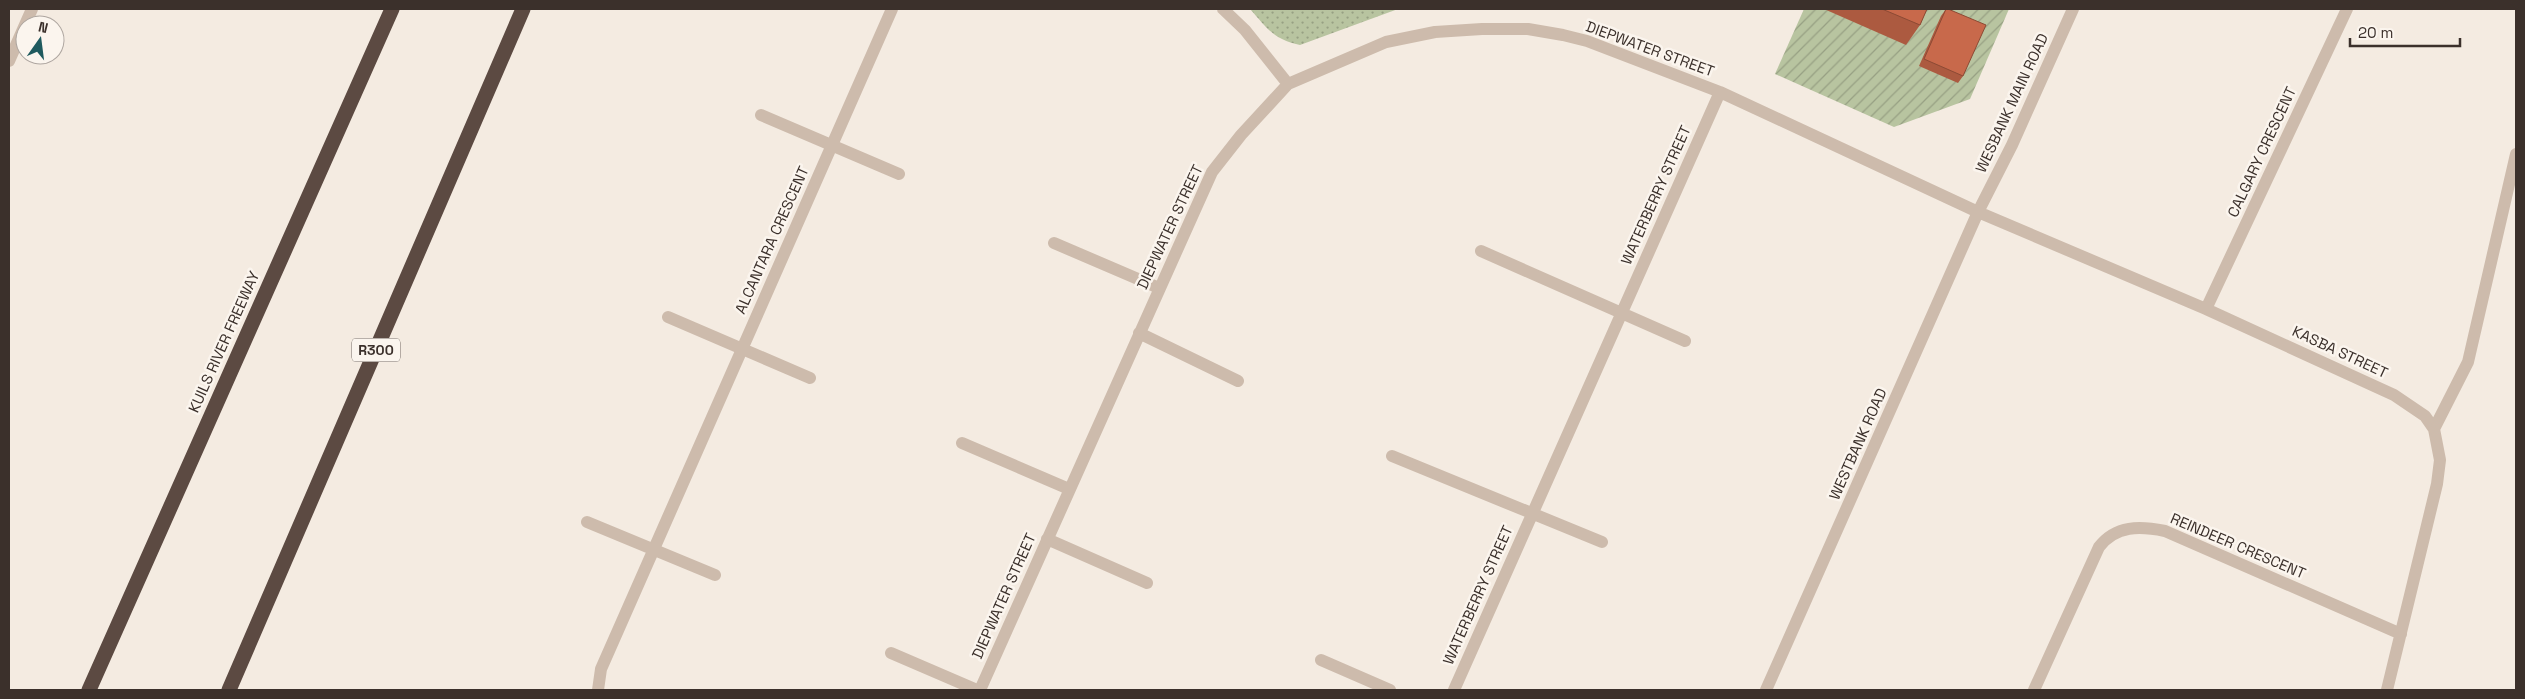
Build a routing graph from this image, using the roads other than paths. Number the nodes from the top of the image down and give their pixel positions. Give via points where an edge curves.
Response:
1 (32, 9) edge
2 (392, 9) edge
3 (523, 9) edge
4 (892, 9) edge
5 (1223, 9) edge
6 (2074, 9) edge
7 (2347, 9) edge
8 (9, 61) edge
9 (1288, 84) junction
10 (1720, 92) junction
11 (761, 116) dead end
12 (831, 146) junction
13 (2516, 154) edge
14 (899, 174) dead end
15 (1978, 212) junction
16 (1054, 243) dead end
17 (1481, 251) dead end
18 (1159, 288) junction
19 (2206, 309) junction
20 (1622, 312) junction
21 (668, 317) dead end
22 (1138, 333) junction
23 (1685, 341) dead end
24 (742, 348) junction
25 (810, 378) dead end
26 (1238, 381) dead end
27 (2434, 429) junction
28 (962, 444) dead end
29 (1392, 456) dead end
30 (1069, 489) junction
31 (1532, 514) junction
32 (587, 522) dead end
33 (1047, 538) junction
34 (1602, 542) dead end
35 (654, 549) junction
36 (715, 576) dead end
37 (1147, 583) dead end
38 (2401, 634) junction
39 (891, 653) dead end
40 (1321, 660) dead end
41 (89, 690) edge
42 (228, 690) edge
43 (598, 690) edge
44 (979, 690) edge
45 (1390, 690) edge
46 (1454, 690) edge
47 (1766, 690) edge
48 (2034, 690) edge
49 (2387, 690) edge

1 - 8 street
2 - 41 highway, KUILS RIVER FREEWAY
3 - 42 highway, R300
4 - 12 street, ALCANTARA CRESCENT
5 - 9 street via 1245,30
6 - 15 street, WESBANK MAIN ROAD
7 - 19 street, CALGARY CRESCENT
9 - 10 street, DIEPWATER STREET via 1386,42 1435,32 1528,29 1587,42
9 - 18 street, DIEPWATER STREET via 1240,135 1212,172
10 - 15 street, DIEPWATER STREET
10 - 20 street, WATERBERRY STREET
11 - 12 street
12 - 14 street
12 - 24 street, ALCANTARA CRESCENT
13 - 27 street via 2468,362
15 - 19 street, KASBA STREET
15 - 47 street, WESTBANK ROAD
16 - 18 street
17 - 20 street
18 - 22 street, DIEPWATER STREET
19 - 27 street, KASBA STREET via 2394,394 2425,416
20 - 23 street
20 - 31 street, WATERBERRY STREET
21 - 24 street
22 - 26 street
22 - 30 street, DIEPWATER STREET
24 - 25 street
24 - 35 street, ALCANTARA CRESCENT
27 - 38 street via 2440,460
28 - 30 street
29 - 31 street, WATERBERRY STREET
30 - 33 street, DIEPWATER STREET
31 - 34 street, WATERBERRY STREET
31 - 46 street, WATERBERRY STREET
32 - 35 street
33 - 37 street
33 - 44 street, DIEPWATER STREET
35 - 36 street
35 - 43 street, ALCANTARA CRESCENT via 601,669
38 - 48 street, REINDEER CRESCENT via 2165,531 2132,526 2106,538 2099,547
38 - 49 street
39 - 44 street
40 - 45 street

